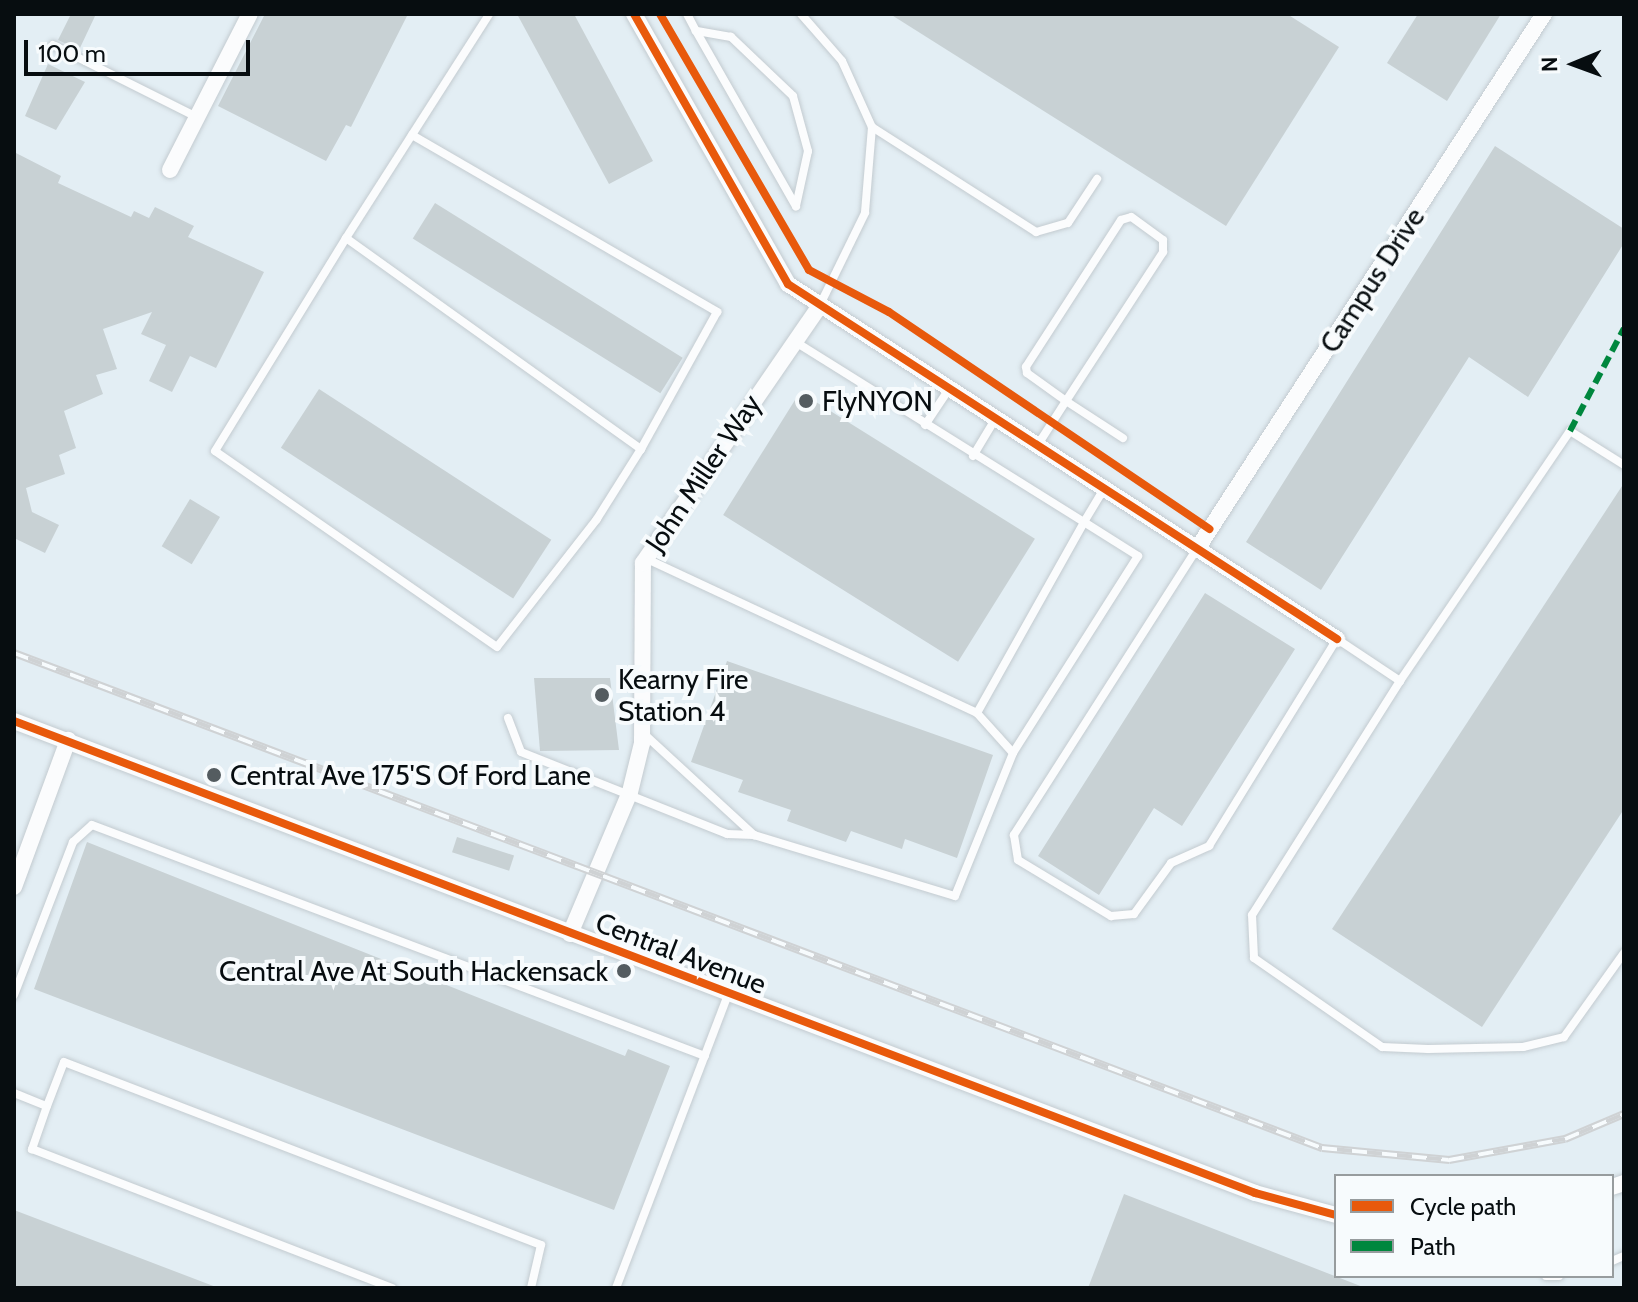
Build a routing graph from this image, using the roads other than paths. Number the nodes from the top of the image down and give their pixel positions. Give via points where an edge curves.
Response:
1 (250, 14) edge
2 (489, 14) edge
3 (634, 14) edge
4 (687, 14) edge
5 (801, 14) edge
6 (1544, 14) edge
7 (696, 31) junction
8 (53, 45) dead end
9 (197, 117) junction
10 (872, 127) junction
11 (412, 135) junction
12 (170, 170) dead end
13 (1097, 179) dead end
14 (346, 238) junction
15 (820, 305) junction
16 (792, 340) junction
17 (951, 386) junction
18 (1066, 401) junction
19 (997, 415) junction
20 (925, 425) junction
21 (1123, 438) dead end
22 (1039, 443) junction
23 (641, 449) junction
24 (973, 456) junction
25 (1624, 465) edge
26 (1105, 486) junction
27 (1084, 522) junction
28 (1199, 546) junction
29 (646, 558) junction
30 (1337, 639) junction
31 (1400, 681) junction
32 (977, 713) junction
33 (508, 718) dead end
34 (14, 721) edge
35 (642, 733) junction
36 (68, 740) junction
37 (1013, 753) junction
38 (628, 796) junction
39 (754, 835) junction
40 (14, 887) edge
41 (570, 934) junction
42 (1624, 953) edge
43 (14, 995) edge
44 (728, 995) junction
45 (705, 1056) junction
46 (14, 1093) edge
47 (47, 1106) junction
48 (1334, 1214) edge
49 (527, 1287) edge
50 (392, 1288) edge
51 (616, 1288) edge

1 - 9 street
2 - 11 lane
3 - 15 street via 768,256 788,284
4 - 7 lane
5 - 10 lane via 842,61
6 - 28 street, Campus Drive
7 - 7 lane via 711,58 796,206 808,151 793,96 744,46
8 - 9 lane
9 - 12 street
10 - 13 lane via 1036,232 1068,223
10 - 15 lane via 865,213
11 - 14 lane
11 - 23 lane via 717,312
14 - 23 lane
14 - 23 lane via 215,451 497,647 597,519
15 - 16 street, John Miller Way
15 - 17 street
16 - 20 lane
16 - 29 street, John Miller Way
17 - 19 street
17 - 20 lane
18 - 18 lane via 1163,252 1163,240 1131,217 1121,220 1026,367
18 - 21 lane
18 - 22 lane
19 - 22 street
19 - 24 lane
20 - 24 lane
22 - 26 street
24 - 27 lane
25 - 31 lane via 1570,431
26 - 27 lane
26 - 28 street
27 - 32 lane
27 - 37 lane via 1138,556
28 - 30 street
28 - 30 lane via 1014,835 1018,860 1111,916 1134,914 1171,863 1209,846
29 - 32 lane
29 - 35 street, John Miller Way
30 - 31 lane
31 - 42 lane via 1252,915 1247,932 1254,958 1382,1047 1432,1049 1523,1047 1564,1037
32 - 37 lane
33 - 38 lane via 521,752
34 - 36 street, Central Avenue
35 - 38 street, John Miller Way
35 - 39 lane
36 - 40 street
36 - 41 street, Central Avenue
37 - 39 lane via 955,896
38 - 39 lane via 727,834
38 - 41 street, John Miller Way
41 - 44 street, Central Avenue
43 - 45 lane via 73,842 92,825
44 - 45 lane
44 - 48 street, Central Avenue via 1255,1193
45 - 51 lane
46 - 47 lane
47 - 49 lane via 64,1062 541,1245
47 - 50 lane via 32,1149

